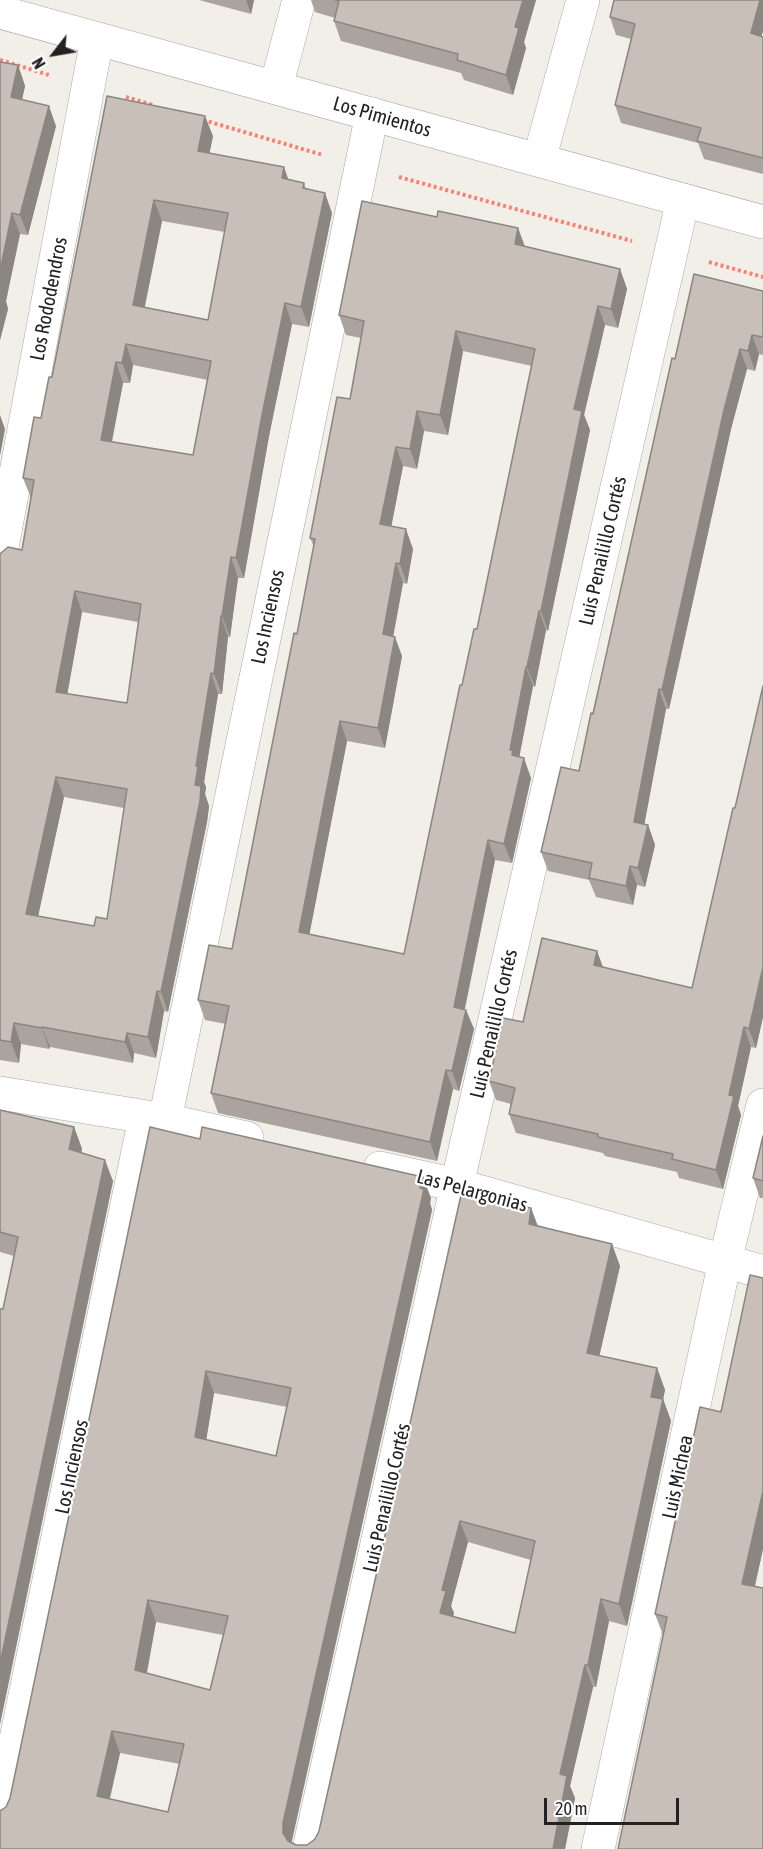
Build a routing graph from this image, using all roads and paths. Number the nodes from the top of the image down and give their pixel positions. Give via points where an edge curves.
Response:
1 (299, 0) edge
2 (583, 0) edge
3 (11, 9) edge
4 (97, 39) junction
5 (276, 87) junction
6 (372, 114) junction
7 (539, 160) junction
8 (683, 200) junction
9 (763, 222) edge
10 (0, 558) edge
11 (0, 1093) edge
12 (763, 1106) edge
13 (155, 1119) junction
14 (270, 1143) edge
15 (352, 1161) edge
16 (457, 1185) junction
17 (725, 1261) junction
18 (763, 1272) edge
19 (0, 1816) edge
20 (309, 1849) edge
21 (598, 1849) edge

1 - 5 street
2 - 7 street
3 - 4 street, Los Pimientos
4 - 5 street, Los Pimientos
4 - 10 street, Los Rododendros
5 - 6 street, Los Pimientos
6 - 7 street, Los Pimientos
6 - 13 street, Los Inciensos
7 - 8 street, Los Pimientos
8 - 9 street, Los Pimientos
8 - 16 street, Luis Penailillo Cortés
11 - 13 street
12 - 17 street, Luis Michea
13 - 14 street
13 - 19 street, Los Inciensos
15 - 16 street, Las Pelargonias
16 - 17 street, Las Pelargonias
16 - 20 street, Luis Penailillo Cortés
17 - 18 street, Las Pelargonias
17 - 21 street, Luis Michea

